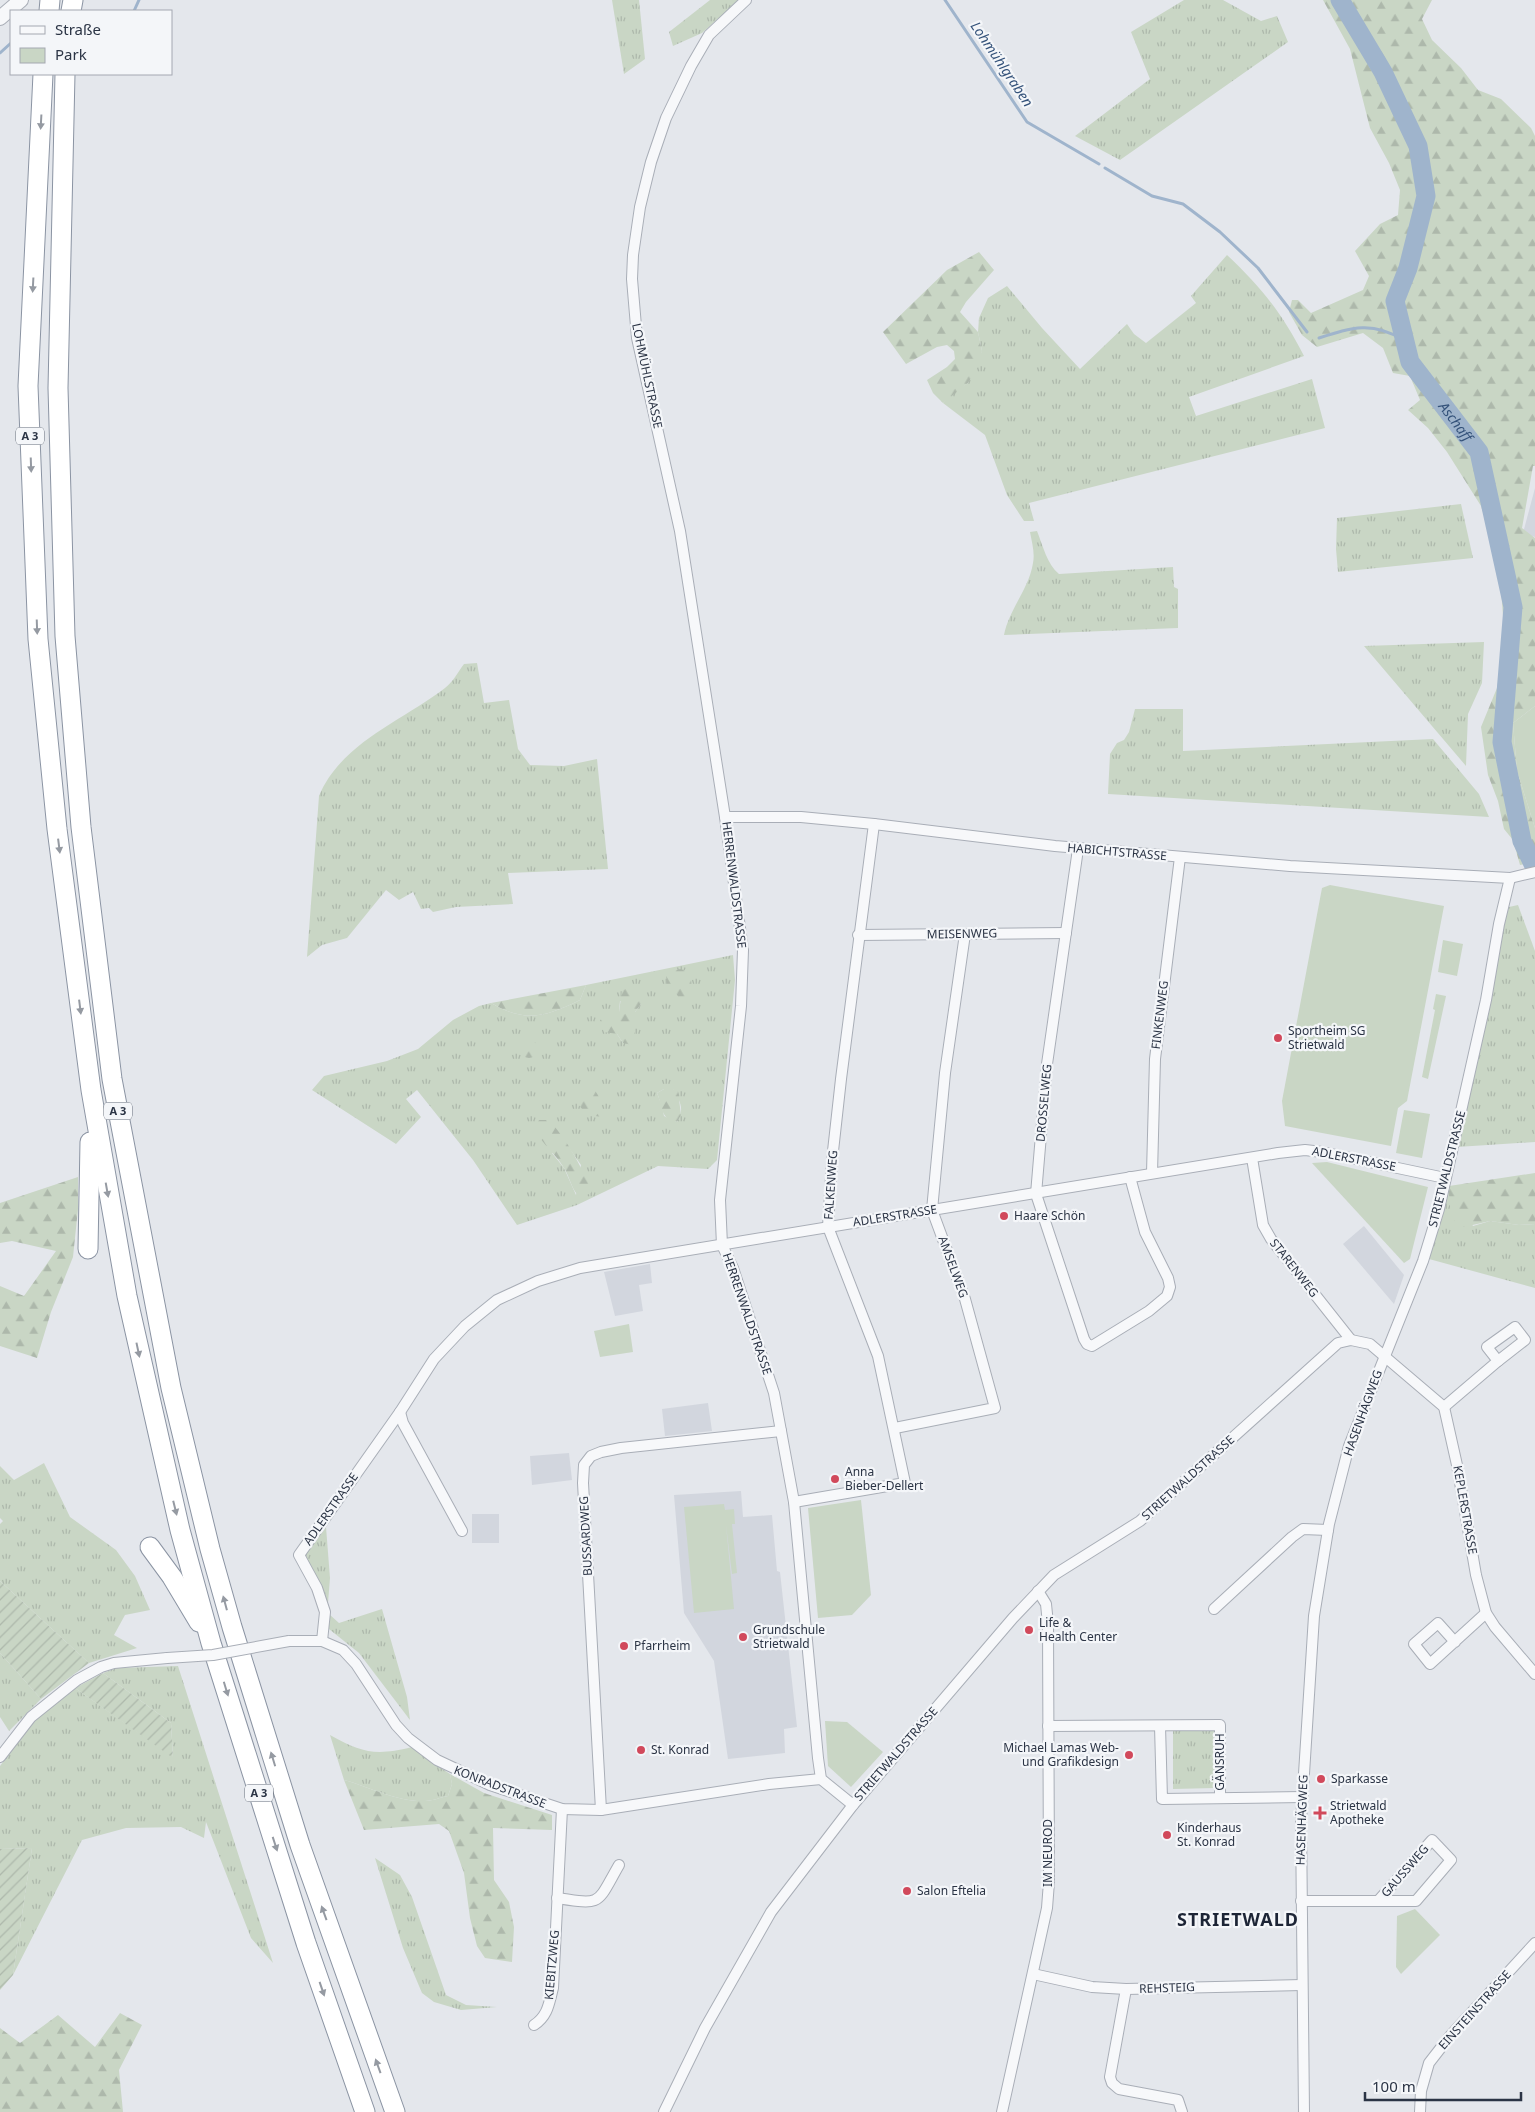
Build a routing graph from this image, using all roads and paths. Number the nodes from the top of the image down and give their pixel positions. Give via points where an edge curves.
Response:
1 (21, 0) edge
2 (746, 0) edge
3 (0, 18) edge
4 (43, 75) edge
5 (65, 75) edge
6 (709, 719) joint
7 (726, 817) junction
8 (874, 824) junction
9 (1078, 849) junction
10 (1180, 857) junction
11 (1535, 872) edge
12 (1510, 878) junction
13 (1066, 933) junction
14 (965, 934) junction
15 (858, 935) junction
16 (90, 1090) junction
17 (1252, 1158) junction
18 (1152, 1173) junction
19 (1130, 1177) junction
20 (1445, 1178) junction
21 (1036, 1194) junction
22 (932, 1210) junction
23 (828, 1227) junction
24 (722, 1245) junction
25 (88, 1249) dead end
26 (1350, 1340) junction
27 (1384, 1355) junction
28 (1498, 1361) dead end
29 (1444, 1407) junction
30 (400, 1412) junction
31 (895, 1428) junction
32 (781, 1431) junction
33 (794, 1502) junction
34 (1328, 1530) junction
35 (462, 1531) dead end
36 (150, 1548) dead end
37 (1038, 1591) junction
38 (1214, 1609) dead end
39 (1486, 1613) junction
40 (322, 1641) junction
41 (1454, 1642) dead end
42 (211, 1643) junction
43 (1535, 1674) edge
44 (1048, 1726) junction
45 (1160, 1726) junction
46 (0, 1757) edge
47 (821, 1779) junction
48 (1302, 1797) junction
49 (1220, 1798) junction
50 (853, 1805) junction
51 (562, 1809) junction
52 (601, 1810) junction
53 (619, 1865) dead end
54 (557, 1898) junction
55 (1378, 1901) junction
56 (1301, 1902) junction
57 (1535, 1944) edge
58 (1032, 1974) junction
59 (1302, 1985) junction
60 (1126, 1989) junction
61 (534, 2025) dead end
62 (365, 2112) edge
63 (394, 2112) edge
64 (664, 2112) edge
65 (1002, 2112) edge
66 (1182, 2112) edge
67 (1304, 2112) edge
68 (1420, 2112) edge

1 - 3 street
2 - 6 street, LOHMÜHLSTRASSE via 709,35 666,118 640,207 633,255 637,338 680,531
4 -> 16 highway, A 3 via 28,386 38,639 57,829
63 -> 5 highway, A 3 via 300,1845 229,1618 172,1388 112,1079 81,827 65,636 58,388
6 - 7 street, HERRENWALDSTRASSE
7 - 8 street, HABICHTSTRASSE via 802,817
7 - 24 street, HERRENWALDSTRASSE via 743,950 741,1006 720,1200
8 - 9 street, HABICHTSTRASSE
8 - 15 street, FALKENWEG
9 - 10 street, HABICHTSTRASSE
9 - 13 street, DROSSELWEG
10 - 12 street, HABICHTSTRASSE
10 - 18 street, FINKENWEG via 1155,1059
11 - 12 street
12 - 20 street, STRIETWALDSTRASSE
13 - 14 street, MEISENWEG
13 - 21 street, DROSSELWEG via 1047,1064
14 - 15 street, MEISENWEG
14 - 22 street, AMSELWEG via 945,1074
15 - 23 street, FALKENWEG via 832,1160
16 - 25 highway
16 -> 42 highway, A 3 via 147,1392
17 - 18 street, ADLERSTRASSE
17 - 20 street, ADLERSTRASSE via 1305,1150
17 - 26 street, STARENWEG via 1263,1225
18 - 19 street, ADLERSTRASSE
19 - 21 street, ADLERSTRASSE
19 - 21 street, DROSSELWEG via 1145,1232 1170,1287 1167,1296 1149,1311 1092,1346 1084,1339
20 - 27 street, STRIETWALDSTRASSE via 1423,1261
21 - 22 street, ADLERSTRASSE
22 - 23 street, ADLERSTRASSE
22 - 31 street, AMSELWEG via 965,1299 995,1408
23 - 24 street, ADLERSTRASSE
23 - 31 street, FALKENWEG via 878,1356
24 - 30 street, ADLERSTRASSE via 580,1268 538,1281 497,1300 465,1326 434,1359
24 - 32 street, HERRENWALDSTRASSE via 774,1393
26 - 27 street via 1370,1344
26 - 37 street, STRIETWALDSTRASSE via 1338,1343 1140,1521 1064,1568
27 - 29 street
27 - 34 street, HASENHÄGWEG via 1349,1446
28 - 29 street
29 - 39 street, KEPLERSTRASSE
30 - 35 street
30 - 40 street, ADLERSTRASSE via 298,1555 317,1588 325,1612
31 - 33 street, FALKENWEG via 905,1483
32 - 33 street, HERRENWALDSTRASSE
32 - 52 street, BUSSARDWEG via 621,1448 591,1456 584,1465
33 - 47 street, HERRENWALDSTRASSE
34 - 38 street via 1303,1530 1292,1537
34 - 48 street, HASENHÄGWEG via 1314,1616
36 - 42 highway via 172,1577
37 - 44 street, IM NEUROD via 1046,1604 1048,1624
37 - 50 street, STRIETWALDSTRASSE
39 - 41 street
39 - 43 street, KEPLERSTRASSE
40 - 46 street, KONRADSTRASSE, bridge via 289,1641 213,1655 114,1663 101,1667 77,1680 31,1717
40 - 51 street, KONRADSTRASSE via 343,1650 356,1664 396,1725 422,1750 490,1786
42 -> 62 highway, A 3 via 306,1943
44 - 45 street, GÄNSRUH
44 - 58 street, IM NEUROD via 1049,1882 1047,1908
45 - 49 street, GÄNSRUH via 1162,1799
45 - 49 street, GÄNSRUH via 1220,1725
47 - 50 street
47 - 52 street, KONRADSTRASSE
48 - 49 street, GÄNSRUH
48 - 56 street, HASENHÄGWEG
50 - 64 street, STRIETWALDSTRASSE via 771,1912 705,2028
51 - 52 street, KONRADSTRASSE
51 - 54 street, KIEBITZWEG
53 - 54 street via 600,1898 590,1903
54 - 61 street, KIEBITZWEG via 553,1988 548,2008
55 - 55 street, GAUSSWEG via 1416,1901 1452,1860 1432,1840
55 - 56 street, GAUSSWEG
56 - 59 street, HASENHÄGWEG
57 - 68 street, EINSTEINSTRASSE via 1429,2063 1421,2091
58 - 60 street, REHSTEIG via 1092,1987
58 - 65 street, IM NEUROD
59 - 60 street, REHSTEIG
59 - 67 street, HASENHÄGWEG
60 - 66 street via 1110,2077 1112,2084 1119,2089 1178,2100

